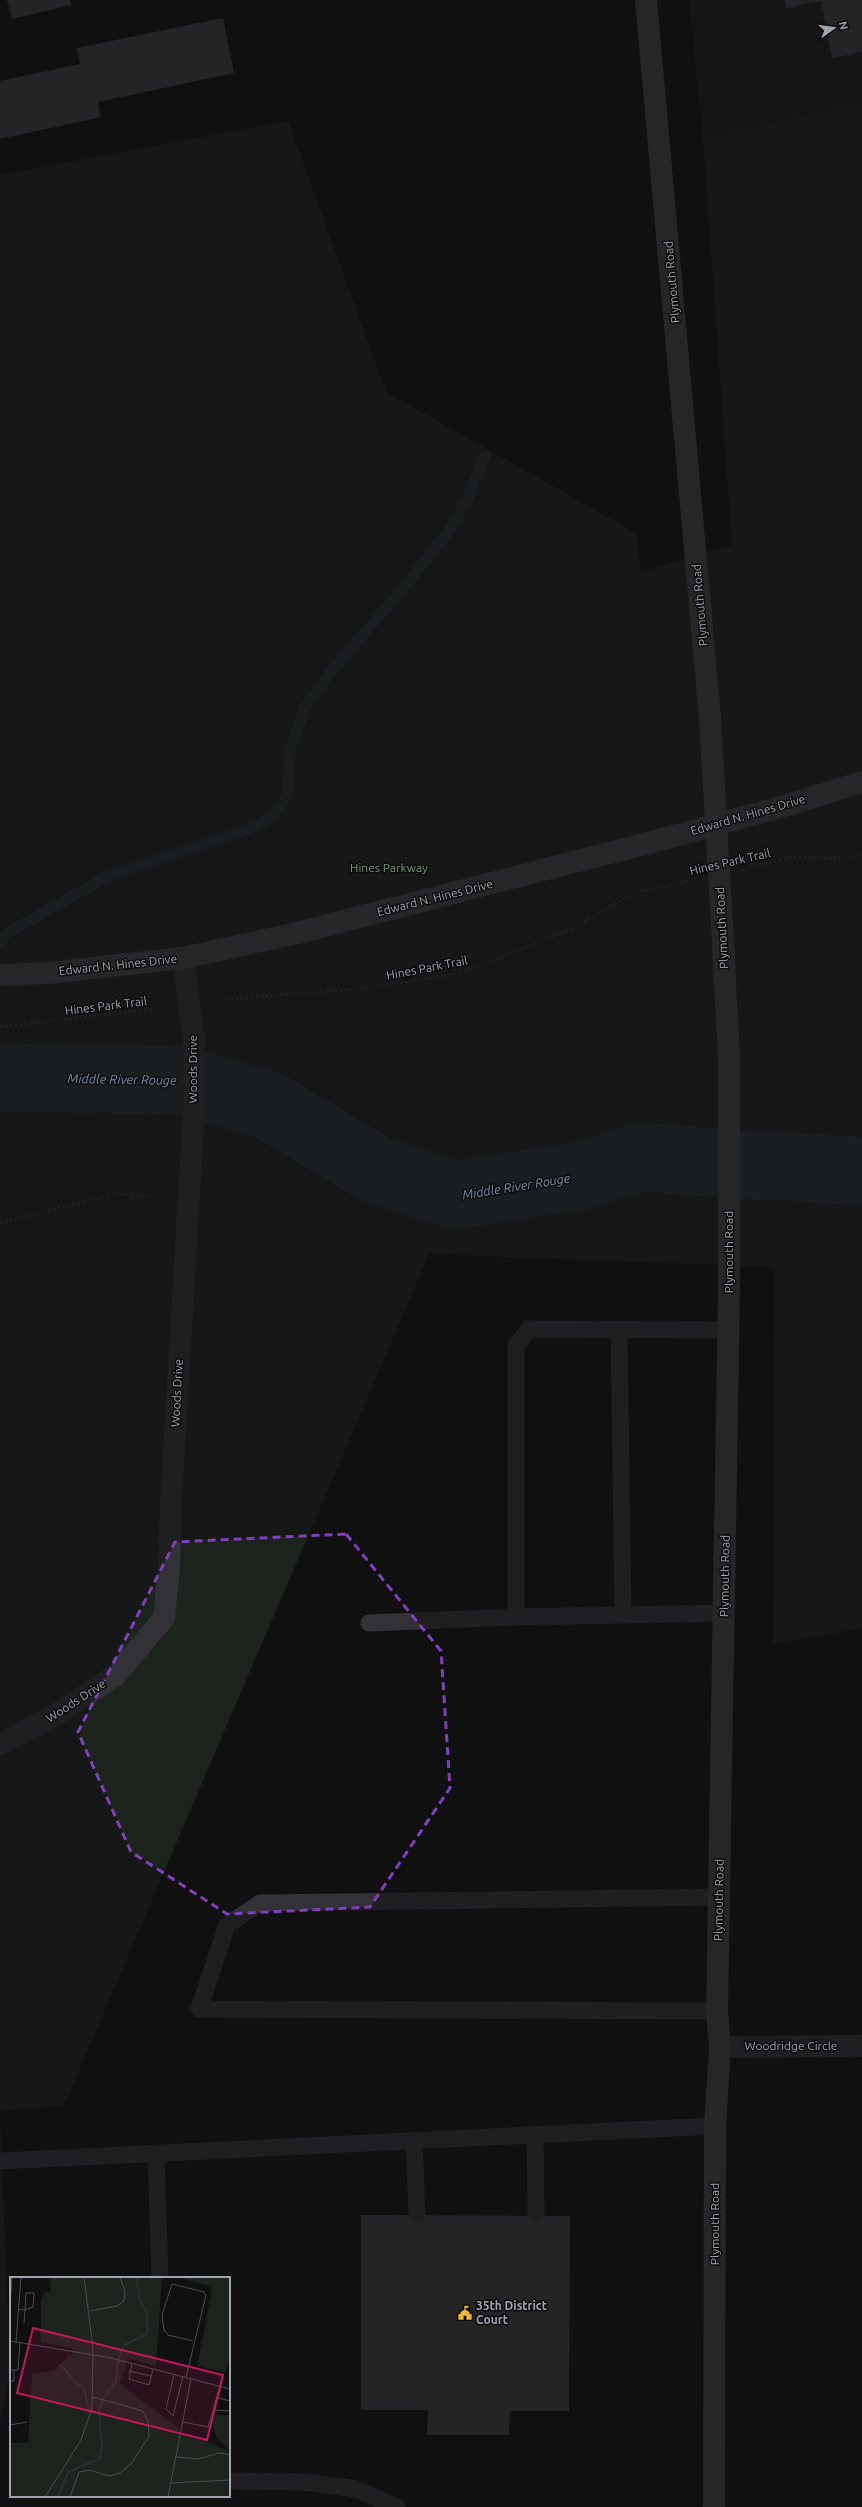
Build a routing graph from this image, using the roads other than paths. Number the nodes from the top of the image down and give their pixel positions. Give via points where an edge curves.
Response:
1 (646, 0) edge
2 (862, 782) edge
3 (183, 958) junction
4 (0, 975) edge
5 (619, 1329) junction
6 (728, 1330) junction
7 (724, 1613) junction
8 (623, 1615) junction
9 (516, 1617) junction
10 (369, 1623) dead end
11 (0, 1744) edge
12 (719, 1897) junction
13 (717, 2011) junction
14 (862, 2046) edge
15 (720, 2047) junction
16 (715, 2126) junction
17 (535, 2135) junction
18 (414, 2141) junction
19 (156, 2154) junction
20 (0, 2161) edge
21 (417, 2215) dead end
22 (536, 2215) dead end
23 (160, 2277) edge
24 (230, 2481) edge
25 (397, 2507) edge
26 (714, 2507) edge

1 - 6 main road, Plymouth Road, bridge via 710,718 729,1057
2 - 3 main road, Edward N. Hines Drive via 648,843 297,933
3 - 4 main road, Edward N. Hines Drive via 48,973
3 - 11 street, Woods Drive via 194,1039 193,1126 170,1501 170,1569 164,1618 116,1675 54,1716
5 - 6 lane
5 - 8 lane
5 - 9 lane via 529,1329 516,1346
6 - 7 main road, Plymouth Road
7 - 8 lane
7 - 12 main road, Plymouth Road
8 - 9 lane
9 - 10 lane
12 - 13 main road, Plymouth Road
12 - 13 lane via 260,1903 227,1925 199,2009
13 - 15 main road, Plymouth Road
14 - 15 street, Woodridge Circle
15 - 16 main road, Plymouth Road
16 - 17 lane
16 - 26 main road, Plymouth Road
17 - 18 lane
17 - 22 lane
18 - 19 lane
18 - 21 lane
19 - 20 lane
19 - 23 lane
24 - 25 lane via 303,2482 356,2489

